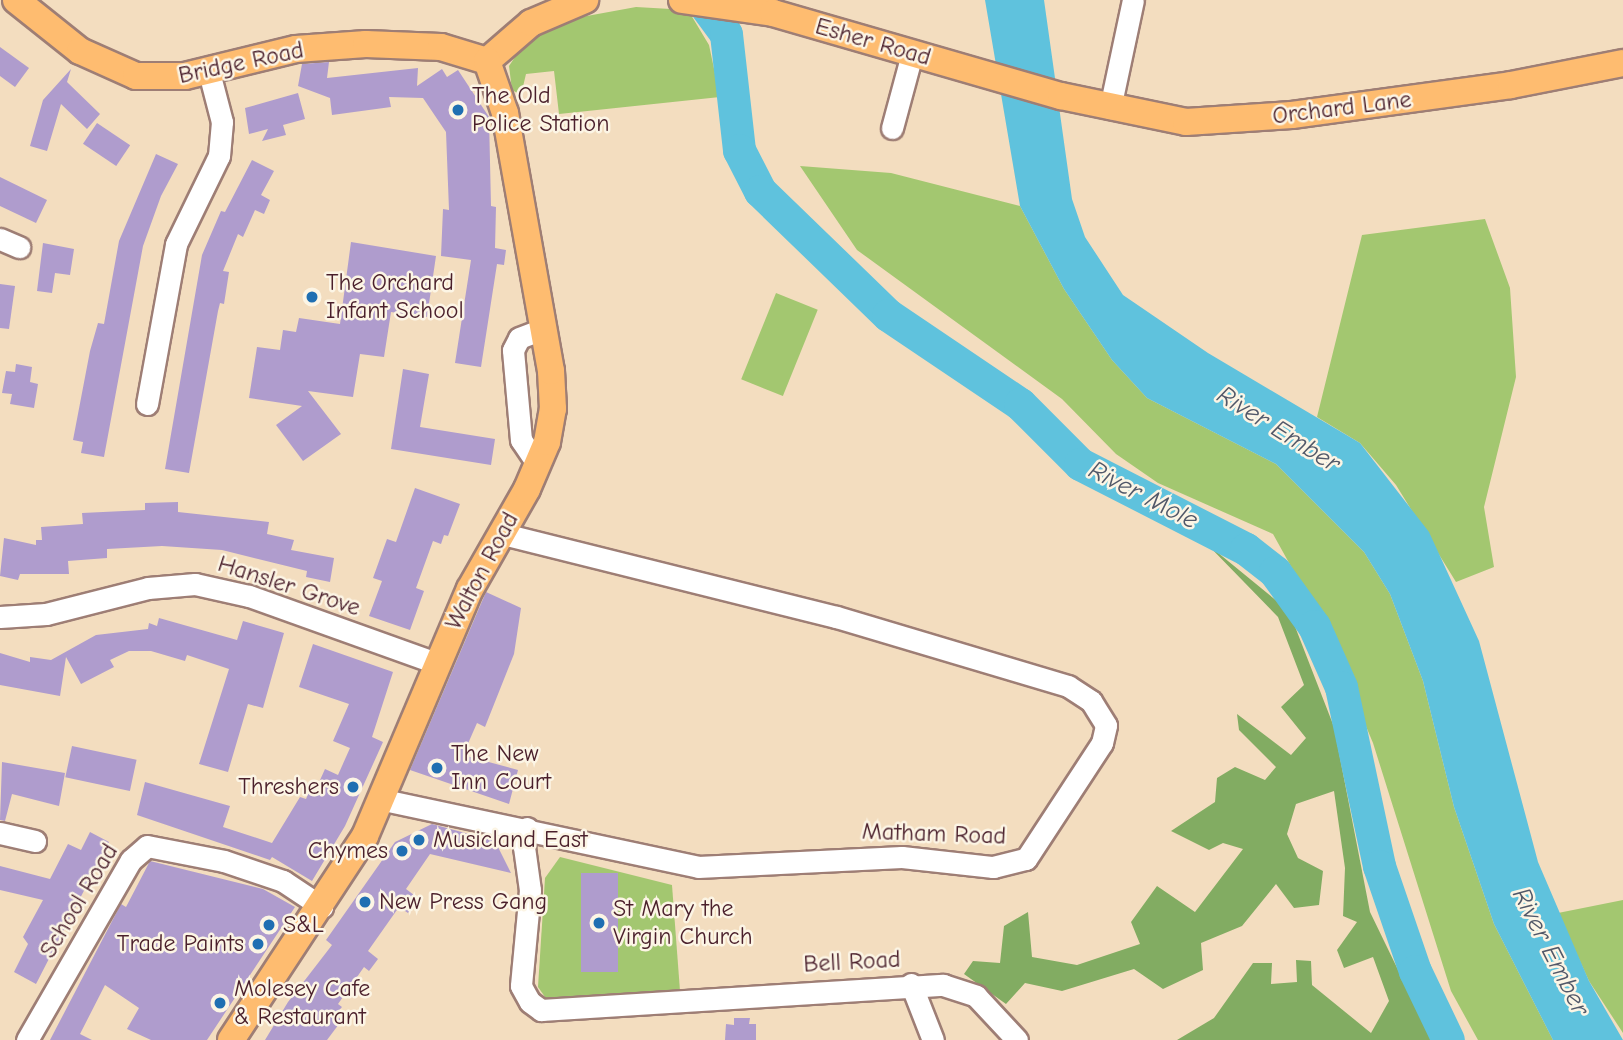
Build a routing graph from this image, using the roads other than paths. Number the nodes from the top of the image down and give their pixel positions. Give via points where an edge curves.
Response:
1 (16, 0) edge
2 (585, 0) edge
3 (682, 0) edge
4 (1133, 0) edge
5 (736, 4) edge
6 (912, 54) junction
7 (487, 61) junction
8 (1623, 64) edge
9 (209, 72) junction
10 (1061, 96) joint
11 (1110, 108) junction
12 (892, 128) dead end
13 (542, 329) junction
14 (147, 404) dead end
15 (538, 465) junction
16 (499, 533) junction
17 (0, 617) edge
18 (436, 663) junction
19 (379, 799) junction
20 (527, 828) junction
21 (0, 833) edge
22 (35, 841) dead end
23 (322, 907) junction
24 (911, 984) junction
25 (27, 1040) edge
26 (231, 1040) edge
27 (933, 1040) edge
28 (1017, 1040) edge

1 - 9 main road, Bridge Road via 66,42 117,70 159,79
2 - 7 main road via 531,23
3 - 5 main road, Esher Road
4 - 11 street
5 - 6 main road, Esher Road
6 - 10 main road, Esher Road
6 - 12 street
7 - 9 main road, Bridge Road via 441,47 366,44 296,49
7 - 13 main road, Walton Road via 505,113
8 - 11 main road, Orchard Lane via 1511,85 1266,118 1186,122
9 - 14 street via 222,122 219,156 176,244
10 - 11 main road, Orchard Lane
13 - 15 main road, Walton Road via 553,409
13 - 15 street via 519,338 513,349 521,440
15 - 16 main road, Walton Road
16 - 18 main road, Walton Road
16 - 20 street, Matham Road via 836,617 1068,686 1091,701 1106,725 1102,743 1026,859 1011,866 890,857 698,867
17 - 18 street, Hansler Grove via 46,614 148,588 195,584 249,596
18 - 19 main road, Walton Road
19 - 20 street, Matham Road
19 - 23 main road, Walton Road via 365,836
20 - 24 street, Bell Road via 524,847 530,890 521,986 530,1002 557,1011
21 - 22 street
23 - 25 street, School Road via 283,881 224,861 146,846 131,860
23 - 26 main road, Walton Road
24 - 27 street
24 - 28 street, Bell Road via 967,992

